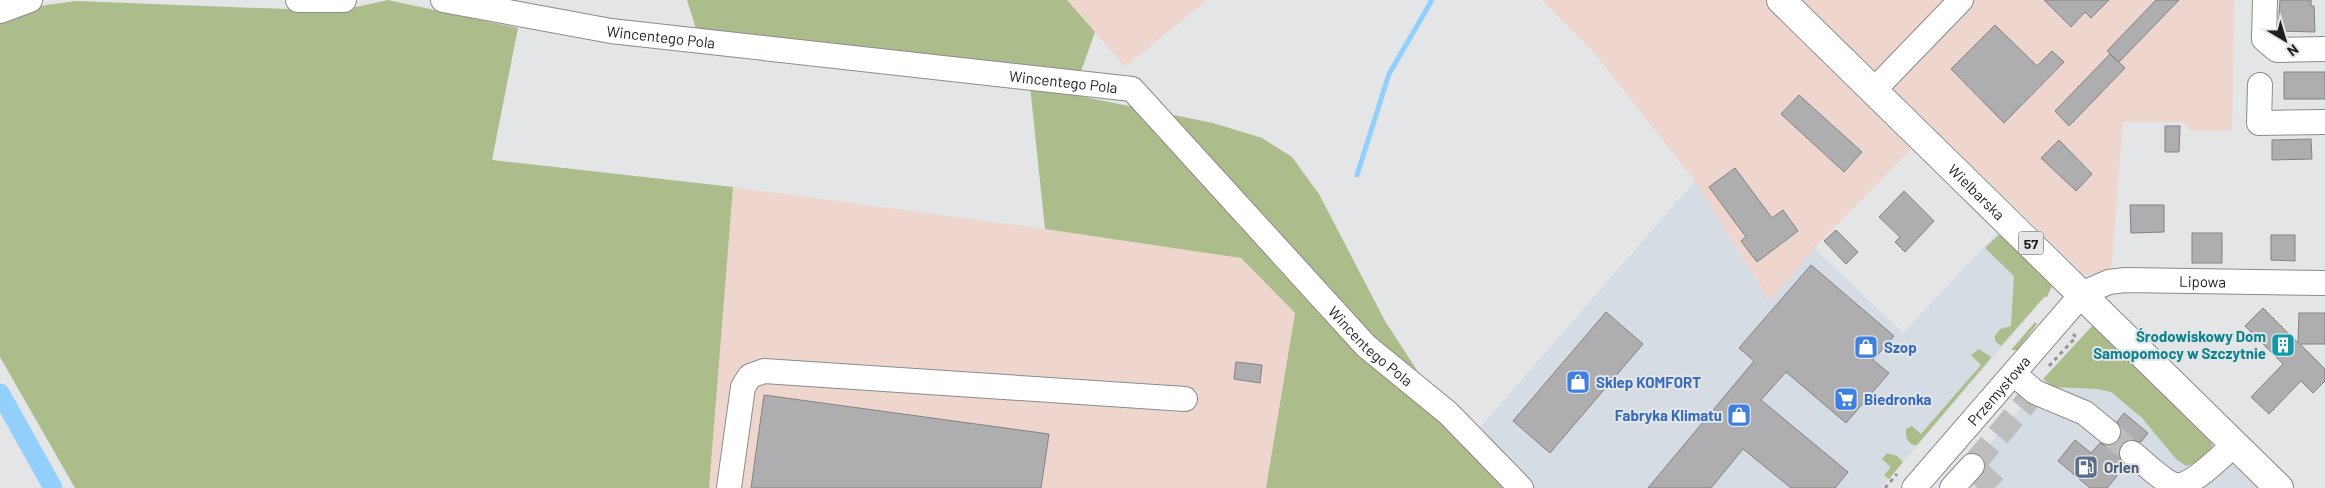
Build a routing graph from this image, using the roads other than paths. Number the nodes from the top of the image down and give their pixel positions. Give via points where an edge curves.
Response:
1 (30, 0) edge
2 (298, 0) edge
3 (344, 0) edge
4 (443, 0) edge
5 (1782, 0) edge
6 (1961, 0) edge
7 (2265, 0) edge
8 (0, 11) edge
9 (2325, 49) edge
10 (2260, 85) dead end
11 (1874, 90) junction
12 (2325, 122) edge
13 (2325, 283) edge
14 (2083, 294) junction
15 (2014, 374) junction
16 (1185, 400) dead end
17 (2108, 432) tunnel mouth
18 (2234, 444) junction
19 (2132, 452) tunnel mouth
20 (1972, 466) dead end
21 (729, 488) edge
22 (1521, 488) edge
23 (1914, 488) edge
24 (1952, 488) edge
25 (2279, 488) edge

1 - 8 street
2 - 3 street
4 - 22 street, Wincentego Pola via 611,31 1132,89 1366,346 1448,413
5 - 11 main road, Wielbarska / 57
6 - 11 street
7 - 9 street via 2264,39 2277,50
10 - 12 street via 2259,123
11 - 14 main road, Wielbarska / 57
13 - 14 street, Lipowa via 2125,280 2109,282
14 - 15 street, Przemysłowa
14 - 18 main road, Wielbarska / 57
15 - 17 street via 2035,392 2085,414
15 - 23 street, Przemysłowa
16 - 21 street via 764,371 750,376 743,388
18 - 19 street via 2182,485 2173,485
18 - 25 main road, Wielbarska / 57
20 - 24 street

